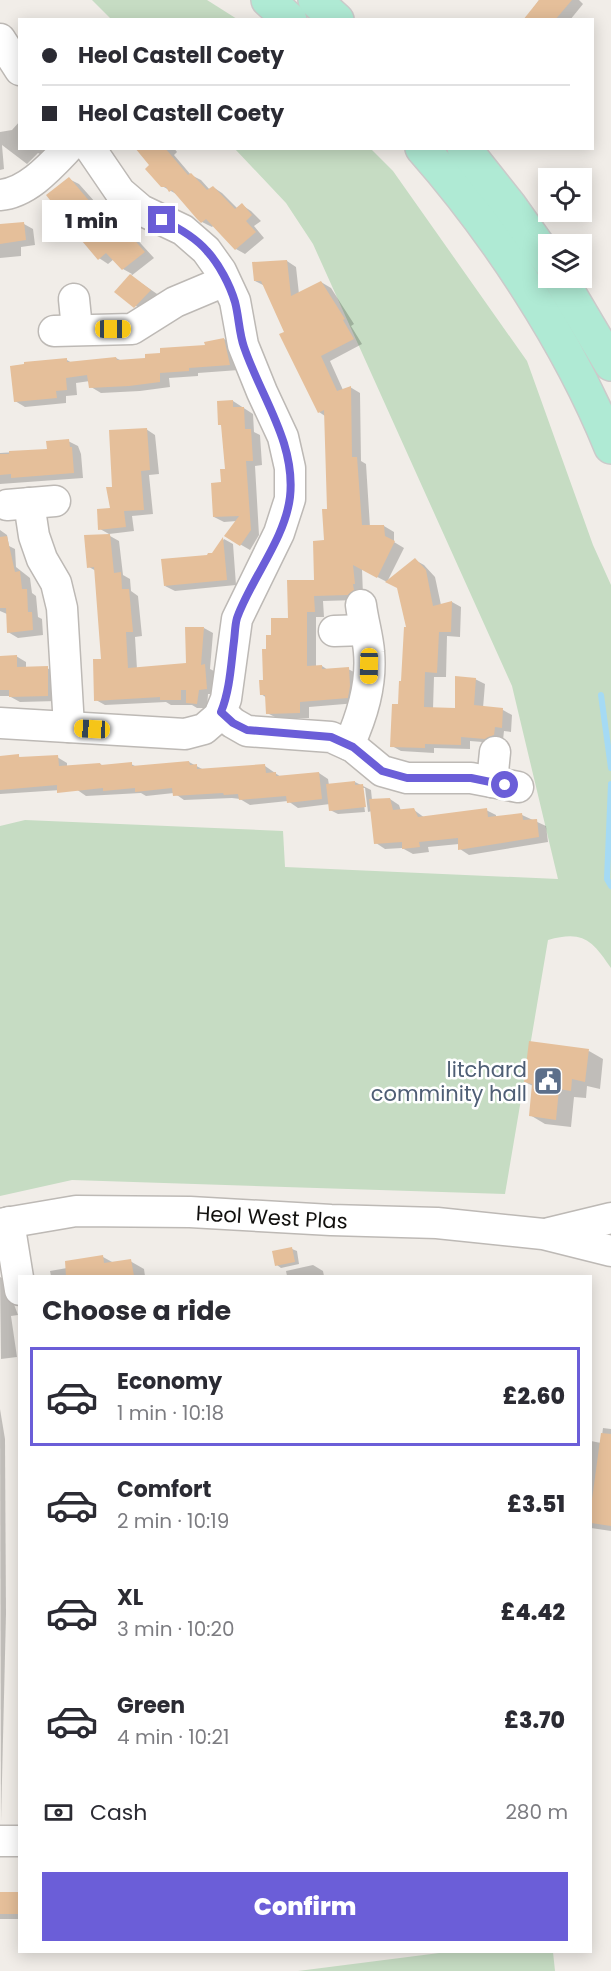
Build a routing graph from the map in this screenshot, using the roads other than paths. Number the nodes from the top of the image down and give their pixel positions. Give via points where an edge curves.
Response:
1 (268, 0) edge
2 (315, 0) edge
3 (288, 18) edge
4 (335, 18) edge
5 (0, 39) edge
6 (18, 67) edge
7 (66, 150) edge
8 (91, 150) edge
9 (424, 150) edge
10 (466, 150) edge
11 (0, 195) edge
12 (538, 245) edge
13 (225, 281) junction
14 (566, 288) edge
15 (74, 299) dead end
16 (611, 364) edge
17 (611, 447) edge
18 (31, 503) dead end
19 (334, 631) dead end
20 (221, 712) junction
21 (0, 723) edge
22 (69, 727) junction
23 (349, 745) junction
24 (495, 752) dead end
25 (611, 1218) edge
26 (4, 1223) edge
27 (543, 1234) junction
28 (611, 1251) edge
29 (18, 1282) edge
30 (0, 1841) edge
31 (18, 1841) edge

1 - 3 main road
2 - 4 main road
5 - 6 street
7 - 11 street via 35,180 10,195
8 - 13 street via 120,192 141,210 183,230 206,250
9 - 17 main road via 513,267 561,345
10 - 12 main road
13 - 15 street via 175,302 132,329 66,330
13 - 20 street via 235,301 243,345 283,437 290,468 290,499 279,533 237,620
14 - 16 main road
18 - 22 street via 34,536 56,584 62,608
19 - 23 street via 363,617 369,681
20 - 22 street via 204,729 185,734
20 - 23 street via 247,730 331,737
21 - 22 street
23 - 24 street via 382,771 407,778 471,778 505,785
25 - 27 street, Heol West Plas
26 - 27 street, Heol West Plas via 76,1211 167,1211 437,1223
26 - 29 street
27 - 28 street, Heol West Plas
30 - 31 street

